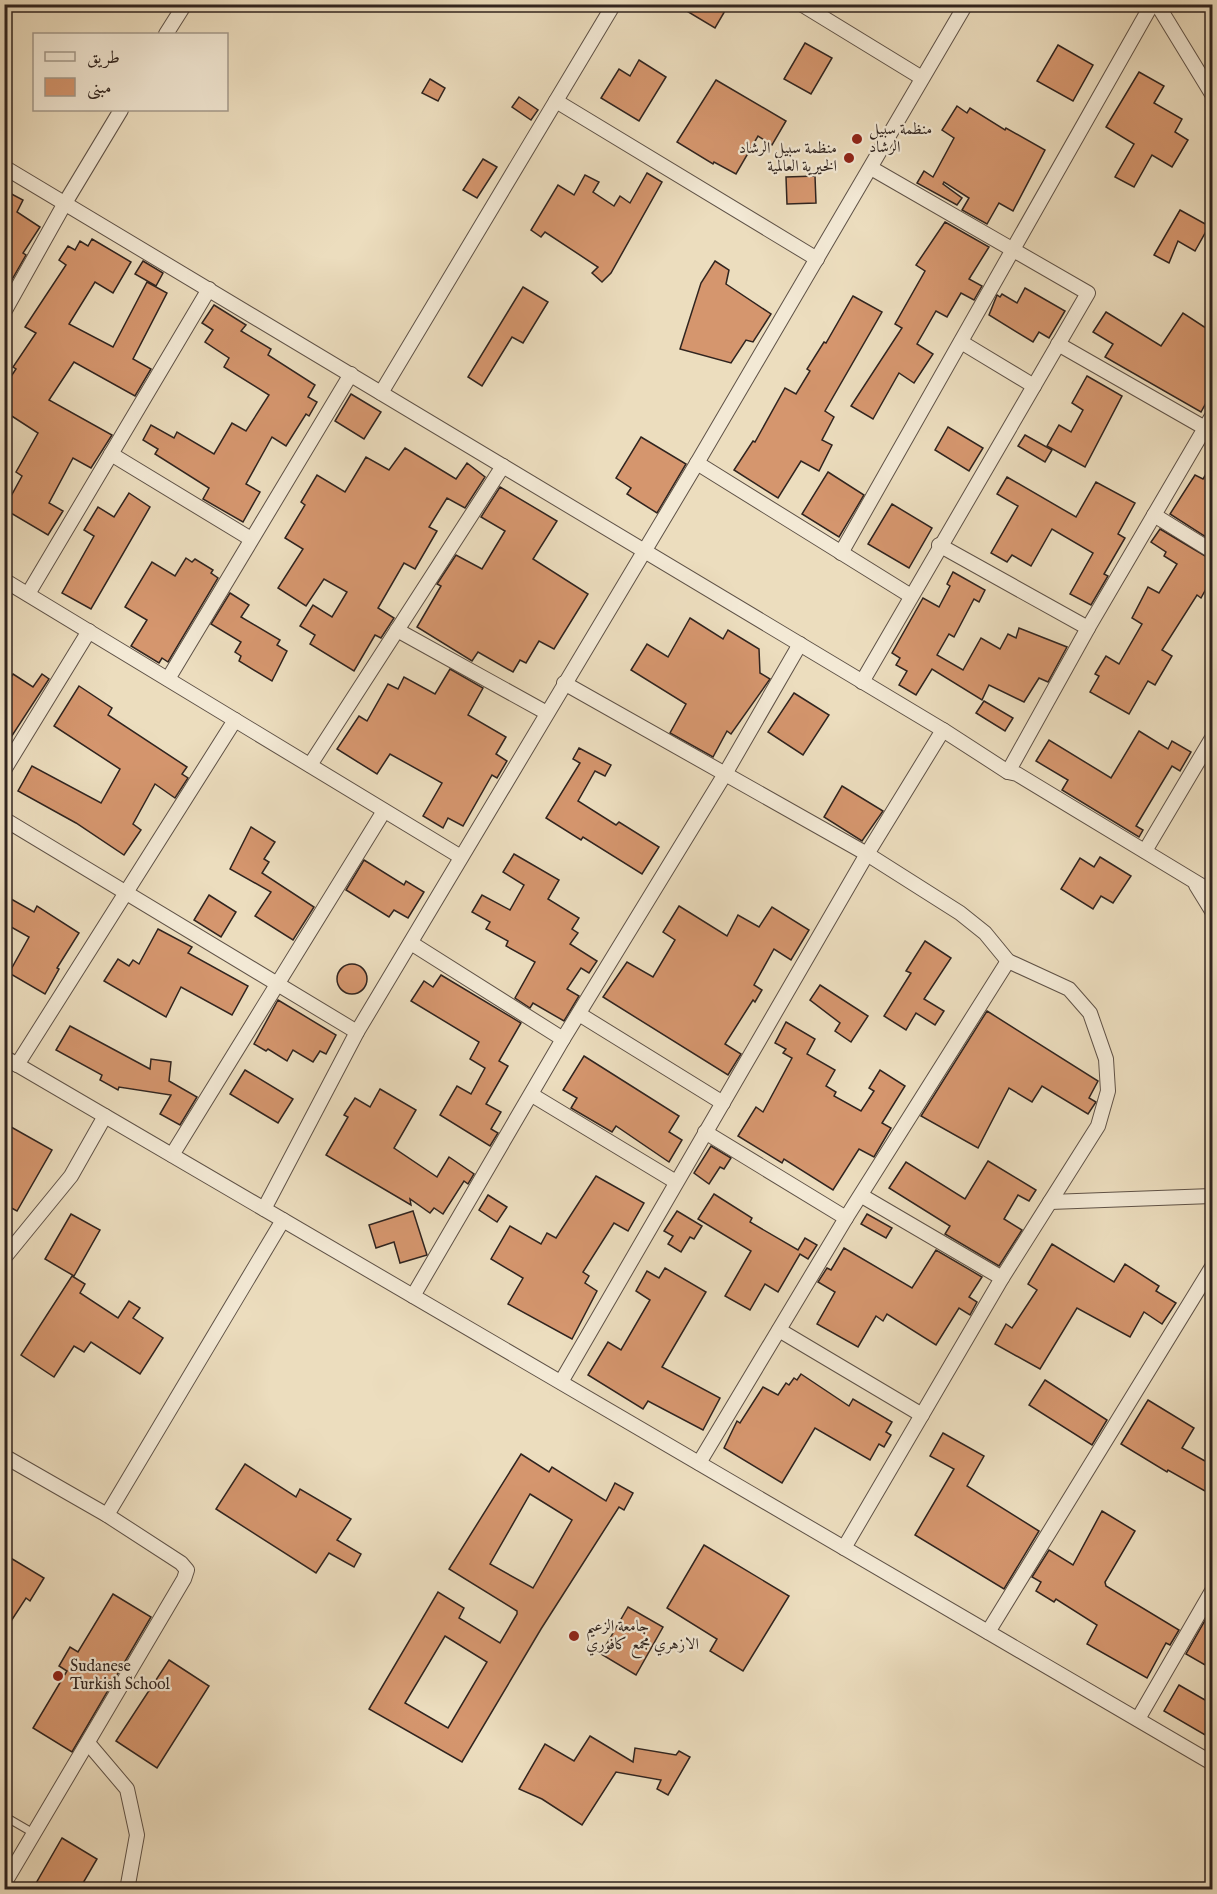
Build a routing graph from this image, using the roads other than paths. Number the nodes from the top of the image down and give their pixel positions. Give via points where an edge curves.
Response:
1 (185, 4) edge
2 (614, 4) edge
3 (801, 4) edge
4 (966, 4) edge
5 (1152, 4) edge
6 (1157, 4) edge
7 (167, 33) edge
8 (922, 78) junction
9 (1212, 94) edge
10 (556, 101) junction
11 (120, 111) edge
12 (4, 167) edge
13 (872, 168) junction
14 (64, 203) junction
15 (1012, 250) junction
16 (817, 258) junction
17 (209, 289) junction
18 (4, 312) edge
19 (961, 342) junction
20 (1058, 344) junction
21 (351, 374) junction
22 (1034, 386) junction
23 (381, 393) junction
24 (1209, 422) edge
25 (111, 454) junction
26 (697, 463) junction
27 (503, 466) junction
28 (1154, 515) junction
29 (251, 539) junction
30 (939, 546) junction
31 (643, 550) junction
32 (1212, 551) edge
33 (841, 553) junction
34 (4, 580) edge
35 (28, 594) junction
36 (910, 596) junction
37 (1088, 628) junction
38 (397, 630) junction
39 (89, 631) junction
40 (800, 644) junction
41 (168, 679) junction
42 (862, 682) junction
43 (564, 683) junction
44 (547, 713) junction
45 (235, 720) junction
46 (943, 730) junction
47 (1212, 738) edge
48 (310, 765) junction
49 (4, 770) edge
50 (1008, 772) junction
51 (725, 774) junction
52 (384, 811) junction
53 (4, 819) edge
54 (1145, 851) junction
55 (867, 854) junction
56 (461, 857) junction
57 (1191, 878) junction
58 (126, 892) junction
59 (1212, 892) edge
60 (1212, 911) edge
61 (411, 943) junction
62 (1008, 962) junction
63 (277, 984) junction
64 (579, 1014) junction
65 (357, 1032) junction
66 (562, 1039) junction
67 (11, 1061) edge
68 (532, 1095) junction
69 (723, 1102) junction
70 (105, 1116) junction
71 (705, 1132) junction
72 (172, 1155) junction
73 (676, 1182) junction
74 (1211, 1193) edge
75 (862, 1196) junction
76 (1050, 1202) junction
77 (264, 1209) junction
78 (846, 1218) junction
79 (283, 1220) junction
80 (4, 1258) edge
81 (1212, 1268) edge
82 (1002, 1278) junction
83 (413, 1296) junction
84 (779, 1330) junction
85 (561, 1382) junction
86 (922, 1415) junction
87 (4, 1456) edge
88 (699, 1463) junction
89 (107, 1515) junction
90 (844, 1548) junction
91 (1212, 1591) edge
92 (988, 1632) junction
93 (1138, 1719) junction
94 (88, 1743) junction
95 (1212, 1763) edge
96 (4, 1816) edge
97 (35, 1833) junction
98 (4, 1884) edge
99 (127, 1890) edge

1 - 7 street
2 - 10 street
3 - 8 street
4 - 8 street
5 - 15 street
6 - 9 street
8 - 13 street
10 - 16 street
10 - 23 street
11 - 14 street
12 - 14 street
13 - 15 street
13 - 16 street
14 - 17 street
14 - 18 street
15 - 19 street
15 - 20 street via 1088,293
16 - 26 street
17 - 21 street
17 - 25 street
19 - 22 street
19 - 33 street
20 - 22 street
20 - 24 street
21 - 23 street
21 - 29 street
22 - 30 street
23 - 27 street
24 - 28 street
25 - 29 street
25 - 35 street
26 - 31 street
26 - 33 street
27 - 31 street
27 - 38 street
28 - 32 street
28 - 37 street
29 - 41 street
30 - 36 street
30 - 37 street
31 - 40 street
31 - 43 street
33 - 36 street
34 - 35 street
35 - 39 street
36 - 42 street
37 - 50 street
38 - 44 street
38 - 48 street
39 - 41 street
39 - 49 street
40 - 42 street
40 - 51 street
41 - 45 street
42 - 46 street
43 - 44 street
43 - 51 street
44 - 56 street
45 - 48 street
45 - 58 street
46 - 50 street
46 - 55 street
47 - 54 street
48 - 52 street
50 - 54 street
51 - 55 street
51 - 64 street
52 - 56 street
52 - 63 street
53 - 58 street
54 - 57 street
55 - 62 street via 960,913 985,933
55 - 69 street
56 - 61 street
57 - 59 street
57 - 60 street
58 - 63 street
58 - 67 street
61 - 65 street
61 - 66 street
62 - 75 street
62 - 76 street via 1069,989 1090,1013 1106,1059 1108,1091 1098,1126
63 - 65 street
63 - 72 street
64 - 66 street
64 - 69 street
65 - 77 street
66 - 68 street
67 - 70 street
68 - 73 street
68 - 83 street
69 - 71 street
70 - 72 street
70 - 80 street via 71,1176
71 - 73 street
71 - 78 street
72 - 77 street
73 - 85 street
74 - 76 street
75 - 78 street
75 - 82 street
76 - 82 street
77 - 79 street
78 - 84 street
79 - 83 street
79 - 89 street
81 - 92 street
82 - 86 street
83 - 85 street
84 - 86 street
84 - 88 street
85 - 88 street
86 - 90 street
87 - 89 street
88 - 90 street
89 - 94 street via 187,1570
90 - 92 street
91 - 93 street
92 - 93 street
93 - 95 street
94 - 97 street
94 - 99 street via 127,1788 137,1835
96 - 97 lane
97 - 98 street

